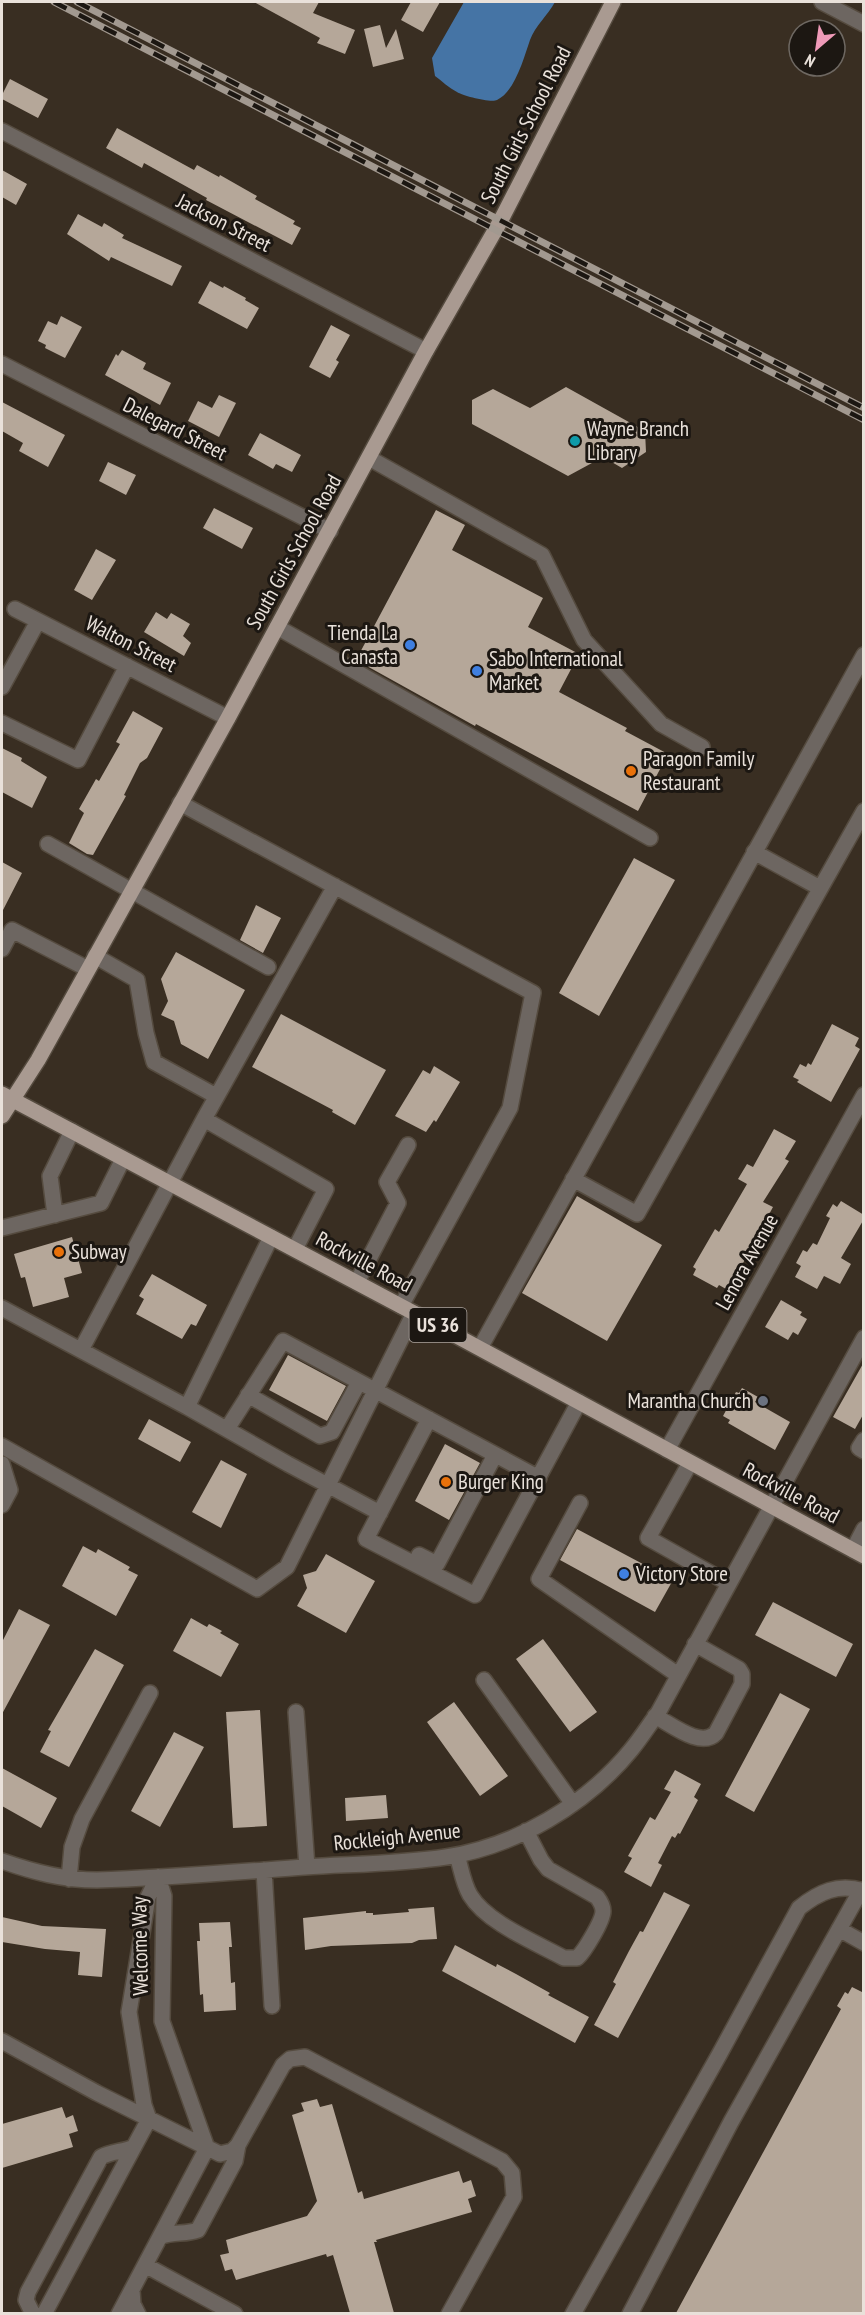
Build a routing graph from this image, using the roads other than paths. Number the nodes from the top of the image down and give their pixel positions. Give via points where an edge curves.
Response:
1 (613, 2) edge
2 (822, 2) edge
3 (864, 24) edge
4 (2, 131) edge
5 (426, 351) junction
6 (2, 364) edge
7 (369, 458) junction
8 (330, 531) junction
9 (15, 609) dead end
10 (39, 621) junction
11 (277, 627) junction
12 (864, 655) edge
13 (127, 666) junction
14 (2, 687) edge
15 (228, 718) junction
16 (2, 723) edge
17 (702, 747) dead end
18 (180, 803) junction
19 (864, 811) edge
20 (650, 838) dead end
21 (48, 844) dead end
22 (754, 852) junction
23 (335, 886) junction
24 (820, 888) junction
25 (133, 891) junction
26 (7, 927) edge
27 (2, 949) edge
28 (91, 963) junction
29 (268, 967) dead end
30 (864, 1095) edge
31 (6, 1096) edge
32 (216, 1096) junction
33 (2, 1116) edge
34 (204, 1119) junction
35 (72, 1131) junction
36 (408, 1145) dead end
37 (123, 1159) junction
38 (573, 1179) junction
39 (169, 1182) junction
40 (56, 1215) junction
41 (2, 1228) edge
42 (271, 1237) junction
43 (295, 1249) junction
44 (357, 1282) junction
45 (2, 1308) edge
46 (408, 1309) junction
47 (864, 1338) edge
48 (480, 1348) junction
49 (81, 1350) junction
50 (359, 1382) junction
51 (375, 1391) junction
52 (248, 1395) junction
53 (579, 1402) junction
54 (187, 1407) junction
55 (429, 1419) junction
56 (227, 1429) junction
57 (864, 1440) edge
58 (2, 1446) edge
59 (667, 1450) junction
60 (864, 1450) edge
61 (495, 1455) junction
62 (690, 1463) junction
63 (2, 1464) edge
64 (538, 1478) junction
65 (330, 1485) junction
66 (580, 1503) dead end
67 (2, 1505) edge
68 (770, 1506) junction
69 (380, 1513) junction
70 (864, 1529) edge
71 (858, 1553) edge
72 (400, 1557) junction
73 (728, 1583) junction
74 (695, 1644) junction
75 (678, 1675) junction
76 (484, 1680) dead end
77 (150, 1693) dead end
78 (296, 1712) dead end
79 (655, 1716) junction
80 (573, 1804) junction
81 (526, 1831) junction
82 (457, 1855) junction
83 (2, 1861) edge
84 (307, 1867) junction
85 (264, 1870) junction
86 (158, 1877) junction
87 (69, 1879) junction
88 (862, 1890) edge
89 (839, 1929) junction
90 (864, 1943) edge
91 (272, 2007) dead end
92 (2, 2041) edge
93 (149, 2119) junction
94 (238, 2145) junction
95 (134, 2147) junction
96 (207, 2148) junction
97 (160, 2237) junction
98 (145, 2265) junction
99 (132, 2290) junction
100 (33, 2313) edge
101 (44, 2313) edge
102 (119, 2313) edge
103 (138, 2313) edge
104 (235, 2313) edge
105 (449, 2313) edge
106 (573, 2313) edge
107 (630, 2313) edge

1 - 5 main road, South Girls School Road via 501,220
2 - 3 street
4 - 5 street, Jackson Street
5 - 7 main road, South Girls School Road
6 - 8 street, Dalegard Street
7 - 8 main road, South Girls School Road
7 - 17 street via 542,555 584,640 662,724
8 - 11 main road, South Girls School Road
9 - 10 street, Walton Street
10 - 13 street, Walton Street
10 - 14 street
11 - 15 main road, South Girls School Road
11 - 20 street
12 - 22 street
13 - 15 street, Walton Street
13 - 16 street via 78,760
15 - 18 main road, South Girls School Road
18 - 23 street
18 - 25 main road, South Girls School Road
19 - 24 street
21 - 25 street
22 - 24 street
22 - 38 street
23 - 32 street
23 - 46 street via 533,993 510,1108
24 - 38 street via 638,1214
25 - 28 main road, South Girls School Road
25 - 29 street
26 - 27 street
26 - 28 street
28 - 31 main road, South Girls School Road via 38,1060
28 - 32 street via 137,980 154,1062
30 - 59 street, Lenora Avenue
31 - 33 main road, South Girls School Road
31 - 35 main road, Rockville Road / US 36
32 - 34 street
34 - 39 street
34 - 43 street via 326,1189
35 - 37 main road, Rockville Road / US 36
35 - 40 street via 50,1176
36 - 44 street via 387,1182 398,1203
37 - 39 main road, Rockville Road / US 36
37 - 40 street via 101,1203
38 - 48 street
39 - 42 main road, Rockville Road / US 36
39 - 49 street
40 - 41 street
42 - 43 main road, Rockville Road / US 36
42 - 54 street
43 - 44 main road, Rockville Road / US 36
44 - 46 main road, Rockville Road / US 36
45 - 49 street
46 - 48 main road, Rockville Road / US 36
46 - 51 street
47 - 68 street, Rockleigh Avenue
48 - 53 main road, Rockville Road / US 36
49 - 54 street
50 - 51 street
50 - 52 street via 283,1341
50 - 52 street via 332,1432 320,1436
51 - 55 street
51 - 65 street
52 - 56 street
53 - 59 main road, Rockville Road / US 36
53 - 64 street
54 - 56 street
55 - 61 street
55 - 69 street
56 - 65 street
57 - 60 street via 859,1448
58 - 65 street via 257,1589 287,1568
59 - 62 main road, Rockville Road / US 36
61 - 64 street
61 - 72 street via 437,1564 412,1551
62 - 68 main road, Rockville Road / US 36
62 - 73 street via 648,1538
63 - 67 street via 10,1490
64 - 72 street via 475,1595
65 - 69 street
66 - 75 street via 539,1579
68 - 71 main road, Rockville Road / US 36
68 - 73 street, Rockleigh Avenue
69 - 72 street via 366,1539
70 - 71 street
73 - 74 street, Rockleigh Avenue
74 - 75 street, Rockleigh Avenue
74 - 79 street via 742,1674 742,1684 716,1733 700,1740
75 - 79 street, Rockleigh Avenue
76 - 80 street
77 - 87 street via 82,1819 72,1847
78 - 84 street
79 - 80 street, Rockleigh Avenue via 615,1768
80 - 81 street, Rockleigh Avenue
81 - 82 street, Rockleigh Avenue
81 - 82 street via 548,1869 601,1902 601,1918 576,1958 564,1958 488,1916 467,1889
82 - 84 street, Rockleigh Avenue
83 - 87 street, Rockleigh Avenue via 35,1873
84 - 85 street, Rockleigh Avenue
85 - 86 street, Rockleigh Avenue
85 - 91 street
86 - 87 street, Rockleigh Avenue
86 - 93 street, Welcome Way via 148,1897 129,2012
86 - 96 street, Welcome Way via 164,1896 162,2021
88 - 89 street
88 - 106 street via 846,1886 812,1897 799,1908
89 - 90 street
89 - 107 street
92 - 93 street
93 - 95 street
93 - 96 street
94 - 96 street via 220,2154
94 - 97 street via 235,2161 198,2230
94 - 105 street via 284,2063 294,2058 310,2058 502,2161 512,2173 514,2198
95 - 100 street via 109,2152 94,2168 28,2292 26,2300
95 - 101 street
96 - 97 street
97 - 98 street
98 - 99 street
98 - 104 street
99 - 102 street
99 - 103 street

